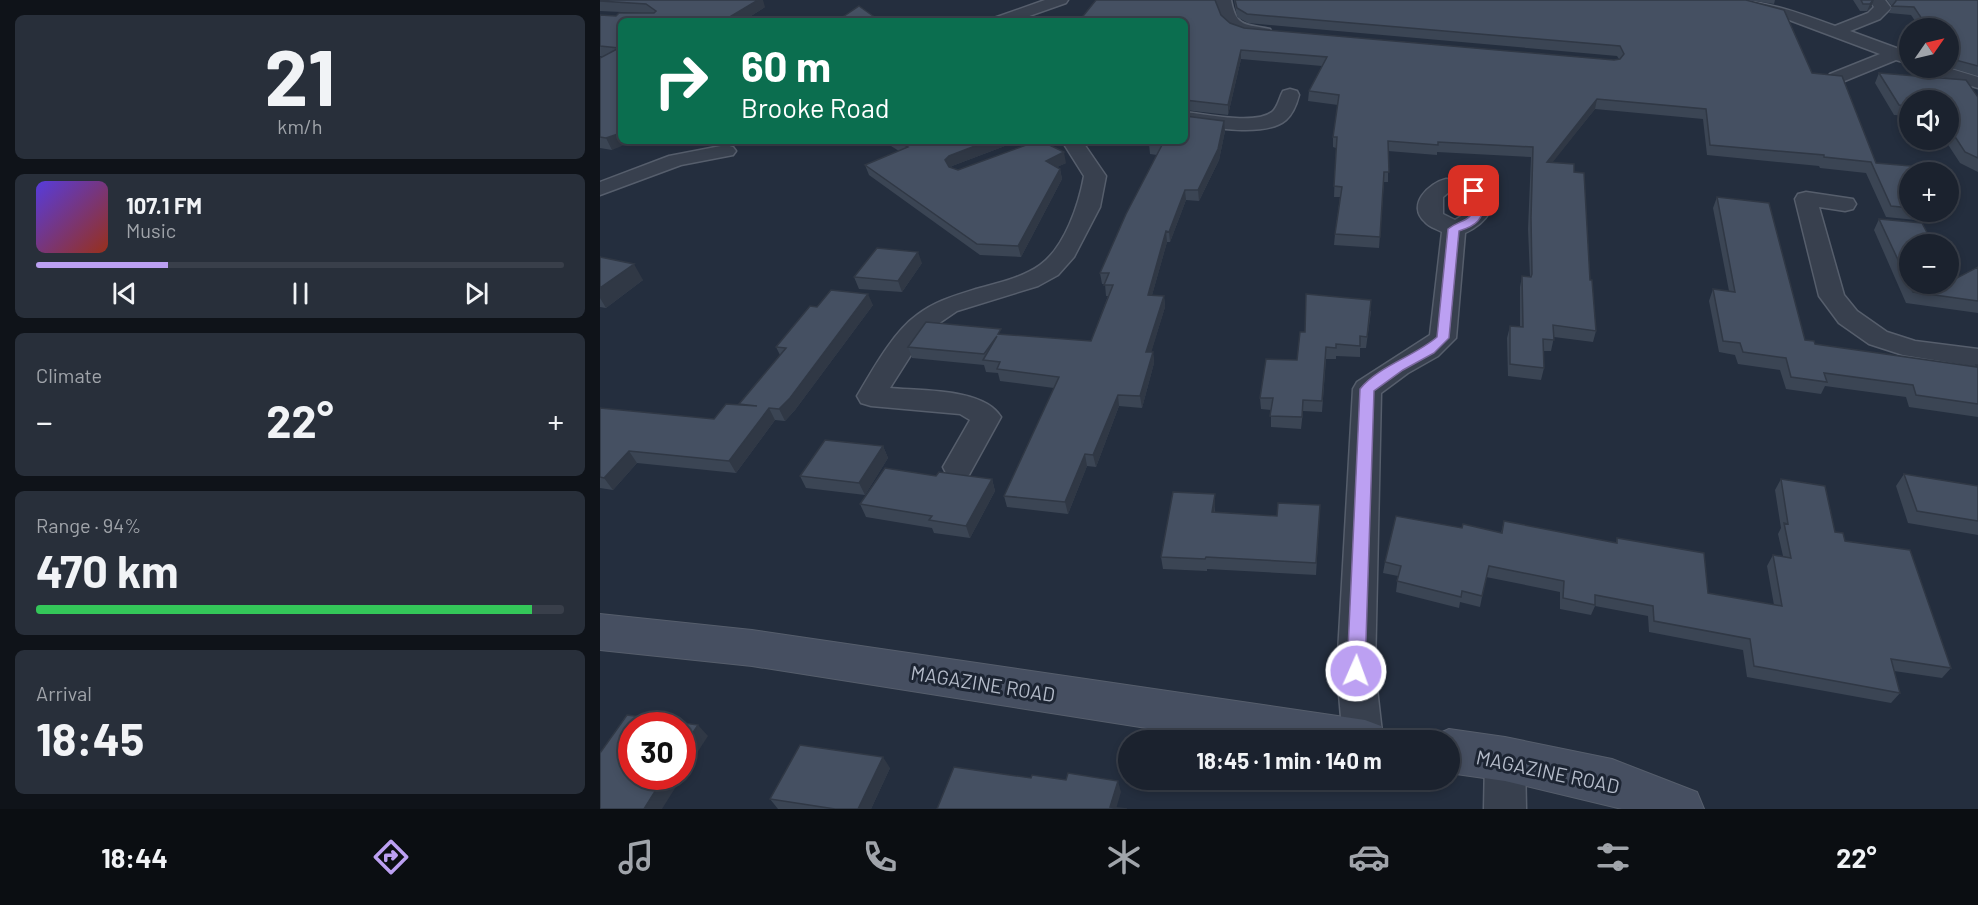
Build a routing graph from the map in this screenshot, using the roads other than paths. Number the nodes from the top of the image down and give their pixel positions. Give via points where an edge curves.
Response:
1 (1060, 0) edge
2 (1223, 0) edge
3 (1735, 0) edge
4 (1877, 0) edge
5 (1009, 18) edge
6 (1836, 32) junction
7 (1281, 35) edge
8 (1899, 56) edge
9 (1899, 58) edge
10 (1959, 77) edge
11 (1836, 78) edge
12 (1978, 83) edge
13 (1290, 95) dead end
14 (1188, 118) edge
15 (1074, 144) edge
16 (726, 151) dead end
17 (600, 189) edge
18 (1845, 204) dead end
19 (1454, 229) dead end
20 (1978, 358) edge
21 (958, 466) dead end
22 (604, 638) edge
23 (1292, 730) edge
24 (1363, 730) edge
25 (1460, 753) edge
26 (1505, 759) junction
27 (1505, 809) edge
28 (1680, 809) edge

1 - 5 street
2 - 7 street via 1224,17 1236,27
3 - 6 street
4 - 6 street via 1883,8 1877,14
6 - 8 street
9 - 11 street
10 - 12 street
13 - 14 street via 1280,116 1270,121
15 - 21 street via 1095,176 1089,207 1062,257 1029,281 948,306 926,320 913,331 871,396 966,405 987,417
16 - 17 street via 676,160
18 - 20 street via 1806,199 1832,296 1848,317 1878,338 1912,349
19 - 24 street via 1443,338 1367,389 1356,671
22 - 23 street, MAGAZINE ROAD via 752,648
25 - 26 street, MAGAZINE ROAD
26 - 27 street
26 - 28 street, MAGAZINE ROAD via 1612,782

